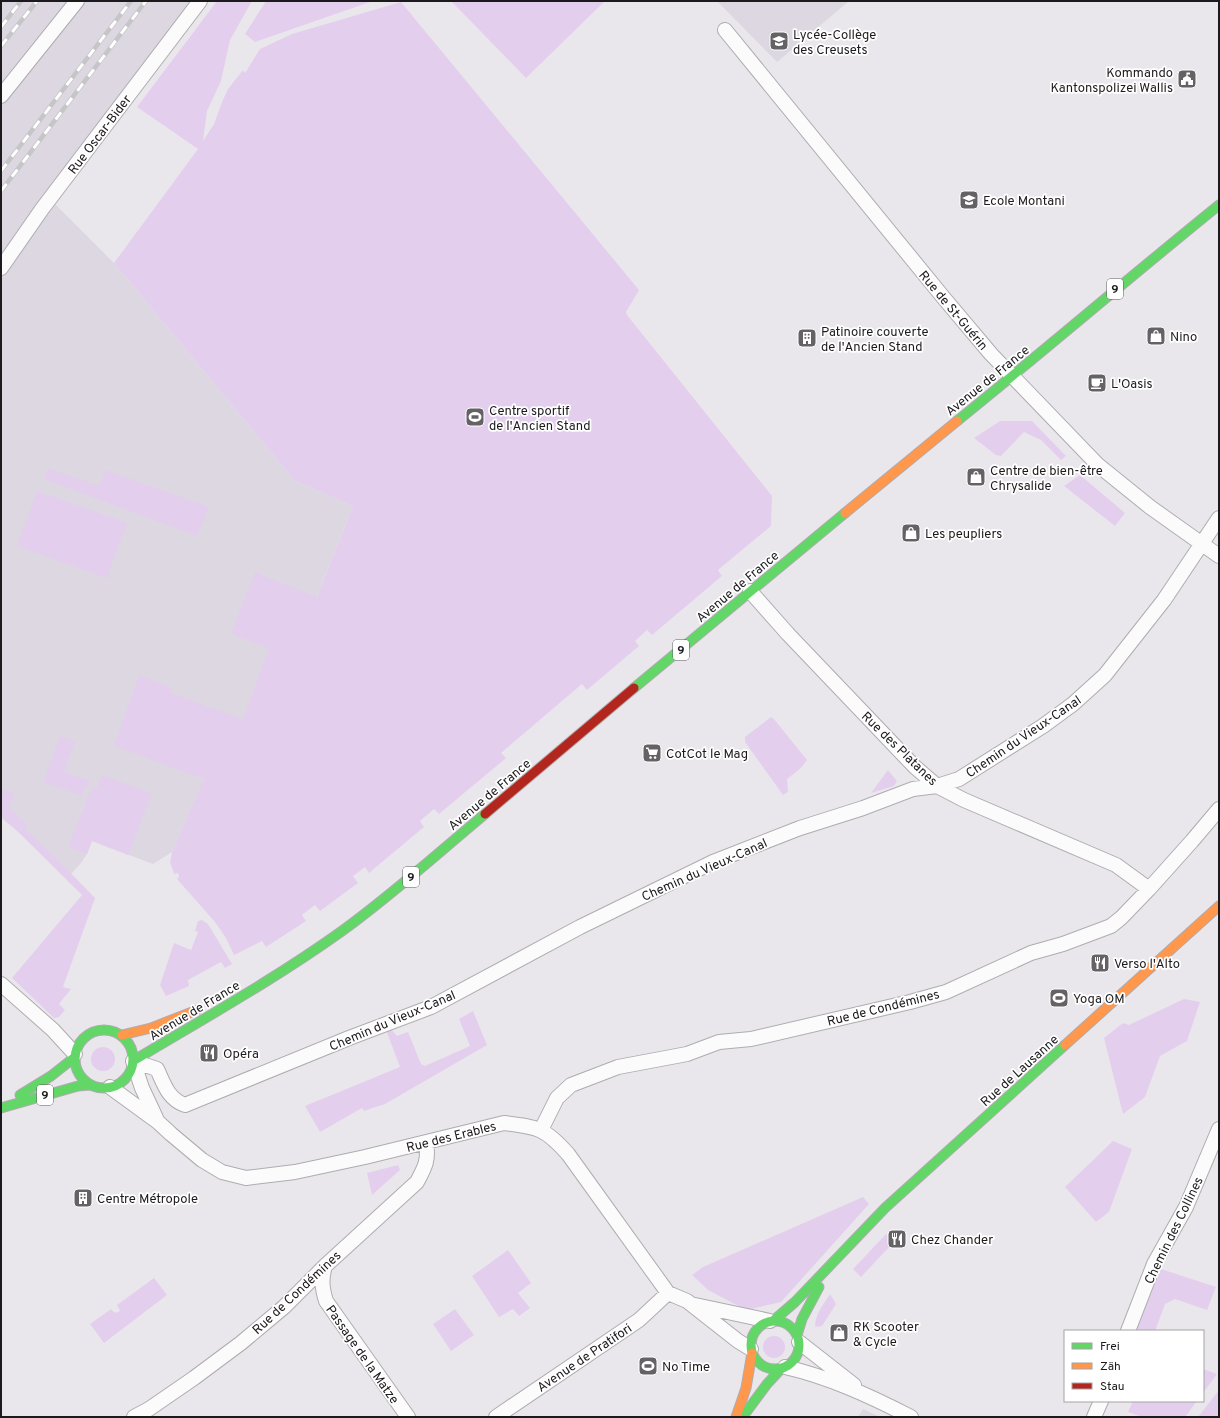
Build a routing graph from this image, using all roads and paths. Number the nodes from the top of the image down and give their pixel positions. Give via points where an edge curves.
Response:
1 (77, 1) edge
2 (200, 1) edge
3 (725, 30) dead end
4 (1, 96) edge
5 (1219, 205) edge
6 (1, 268) edge
7 (1013, 376) junction
8 (1219, 518) edge
9 (1202, 544) junction
10 (1219, 556) edge
11 (750, 591) junction
12 (937, 786) junction
13 (1219, 809) edge
14 (1149, 889) junction
15 (1219, 906) edge
16 (268, 981) junction
17 (1, 984) edge
18 (122, 1035) junction
19 (75, 1056) junction
20 (133, 1061) junction
21 (90, 1085) junction
22 (110, 1087) junction
23 (1, 1107) edge
24 (158, 1122) junction
25 (1219, 1129) edge
26 (541, 1130) junction
27 (426, 1143) junction
28 (839, 1257) junction
29 (325, 1266) junction
30 (668, 1293) junction
31 (693, 1305) junction
32 (772, 1321) junction
33 (1128, 1330) edge
34 (798, 1339) junction
35 (751, 1351) junction
36 (783, 1368) junction
37 (869, 1396) junction
38 (1101, 1402) edge
39 (152, 1413) edge
40 (134, 1417) edge
41 (408, 1417) edge
42 (496, 1417) edge
43 (736, 1417) edge
44 (743, 1417) edge
45 (911, 1417) edge
46 (1094, 1417) edge

1 - 4 street
2 - 6 street, Rue Oscar-Bider via 42,209
3 - 7 street, Rue de St-Guérin via 943,297
5 - 7 main road, Avenue de France / 9
7 - 9 street, Rue de St-Guérin via 1098,465
7 - 11 main road, Avenue de France / 9
8 - 9 street, Chemin du Vieux-Canal
9 - 10 street, Rue de St-Guérin
9 - 12 street, Chemin du Vieux-Canal via 1149,620 1089,691 1007,750 959,779
11 - 12 street, Rue des Platanes via 915,767
11 - 16 main road, Avenue de France / 9 via 393,892 348,927
12 - 14 street, Rue des Platanes via 1116,865
12 - 20 street, Chemin du Vieux-Canal via 913,789 793,830 713,862 580,927 431,1006 185,1106 170,1096 157,1069
13 - 14 street, Rue de Condémines
14 - 26 street, Rue de Condémines via 1111,926 1031,953 946,992 751,1039 719,1042 687,1054 618,1067 571,1084 557,1098
15 - 28 main road, Rue de Lausanne via 885,1208
16 - 18 main road, Avenue de France / 9 via 156,1027
16 - 20 main road, Avenue de France / 9
17 - 19 street via 53,1030
18 - 19 main road via 111,1030 94,1032 83,1038
18 - 20 main road via 131,1047
19 - 21 main road via 79,1075
19 - 23 main road, 9 via 50,1076
20 - 22 main road via 126,1079
20 - 24 street
21 - 22 main road via 98,1088
21 - 23 main road, 9
22 - 24 street, Rue des Erables
24 - 27 street, Rue des Erables via 202,1160 228,1174 246,1178 295,1172
25 - 33 street, Chemin des Collines via 1186,1207 1154,1264
26 - 27 street, Rue des Erables via 504,1124
26 - 30 street, Rue des Erables via 552,1137 568,1154
27 - 29 street, Rue de Condémines via 428,1154 417,1182
28 - 32 main road, Rue de Lausanne via 795,1302
28 - 34 main road, Rue de Lausanne via 802,1319
29 - 39 street, Rue de Condémines via 284,1307
29 - 41 street, Passage de la Matze via 322,1289 326,1301
30 - 31 street
30 - 42 street, Avenue de Pratifori via 639,1320
31 - 32 street
31 - 35 street
32 - 34 main road via 788,1324
32 - 35 main road via 757,1328 751,1341
34 - 36 main road via 799,1350 796,1358
34 - 37 street via 811,1353
35 - 36 main road via 760,1365 774,1369
35 - 43 main road via 746,1388
36 - 37 street via 820,1377
36 - 44 main road via 767,1384
37 - 45 street
38 - 46 street
39 - 40 street, Rue de Condémines

